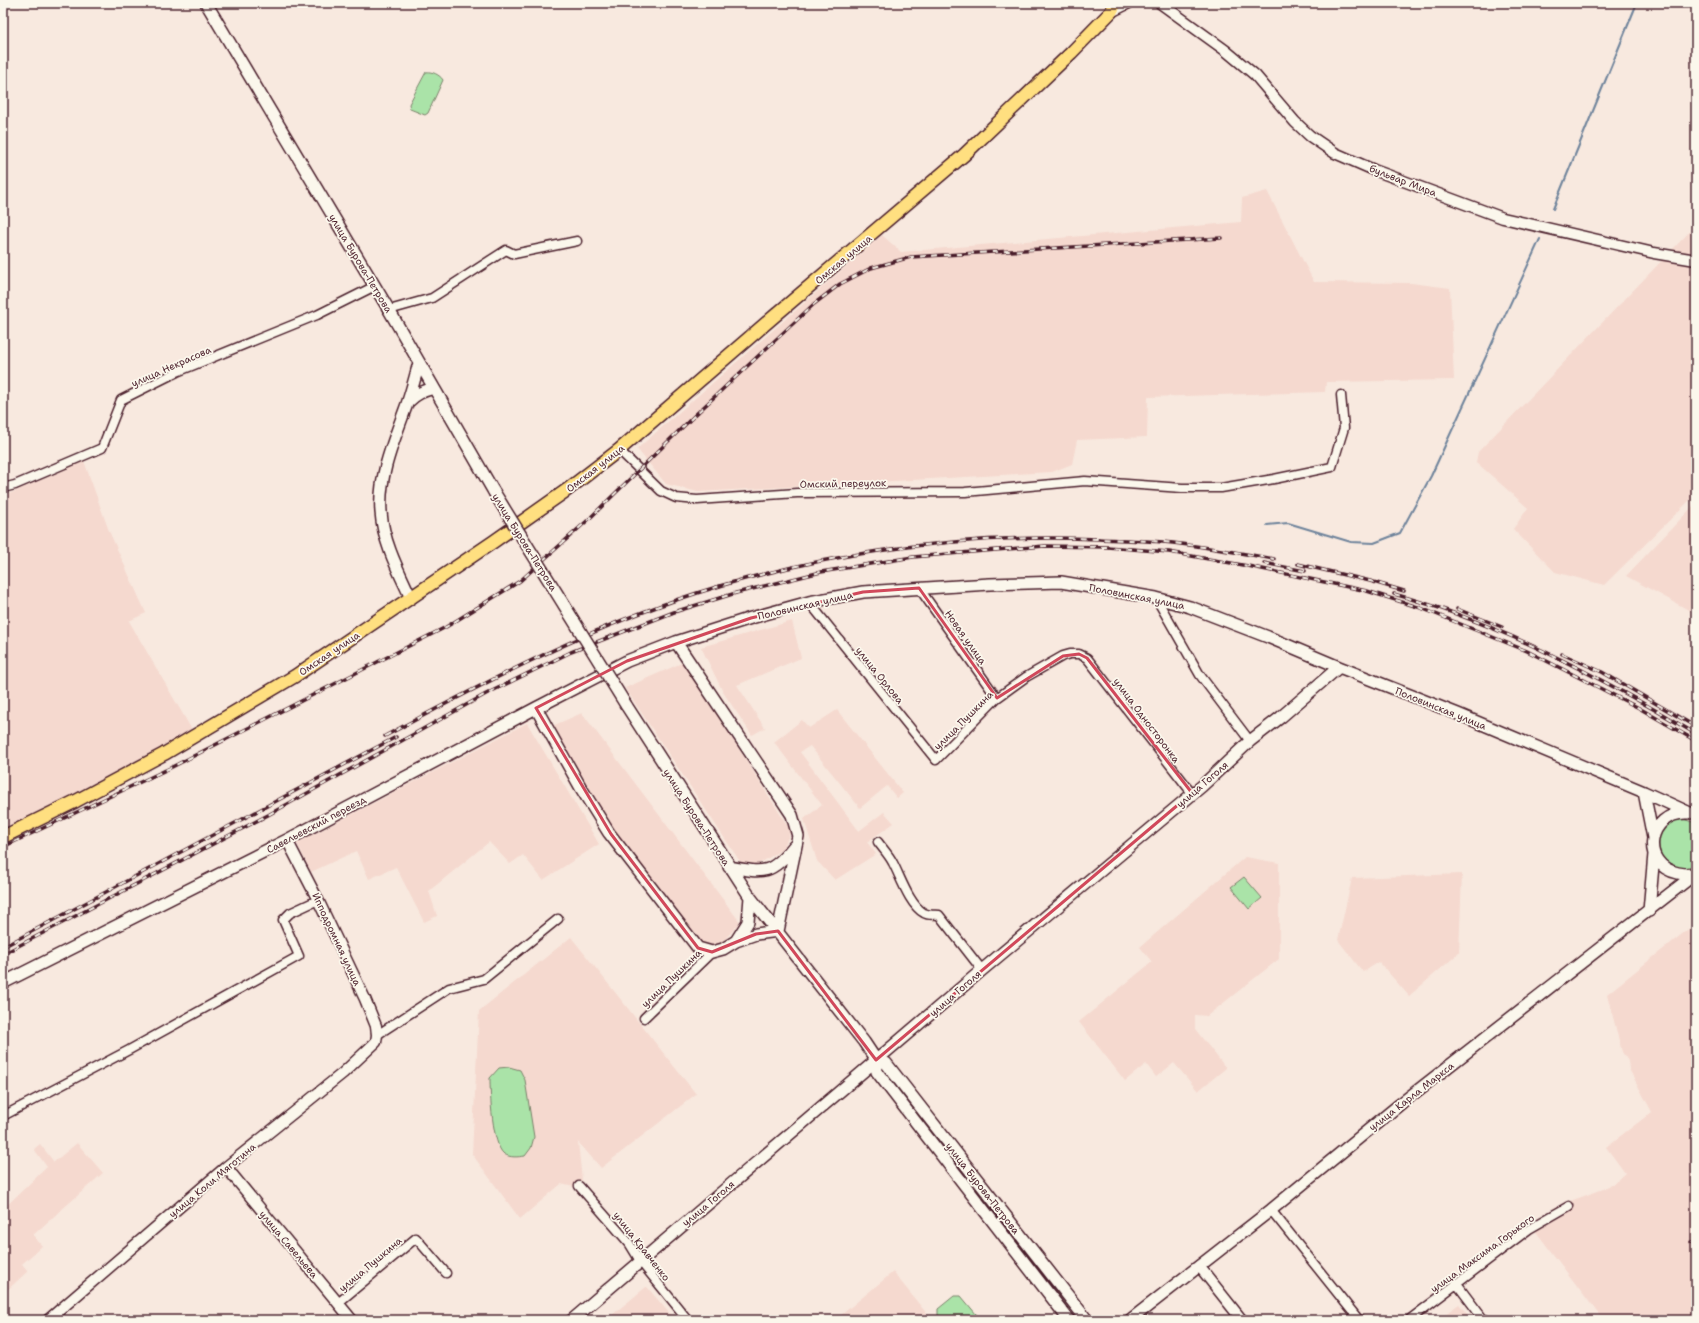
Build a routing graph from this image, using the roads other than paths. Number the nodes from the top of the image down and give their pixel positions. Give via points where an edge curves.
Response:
1 (206, 3) edge
2 (1129, 3) edge
3 (1160, 3) edge
4 (1113, 7) edge
5 (577, 241) dead end
6 (1696, 260) edge
7 (374, 286) junction
8 (389, 310) junction
9 (419, 363) junction
10 (434, 388) junction
11 (1341, 395) dead end
12 (408, 402) junction
13 (619, 450) junction
14 (3, 488) edge
15 (918, 588) junction
16 (411, 598) junction
17 (1156, 598) junction
18 (809, 602) junction
19 (676, 642) junction
20 (1087, 658) joint
21 (627, 661) joint
22 (1339, 667) junction
23 (997, 698) junction
24 (536, 708) junction
25 (1250, 741) junction
26 (936, 760) joint
27 (1644, 792) junction
28 (1192, 794) junction
29 (1693, 815) edge
30 (3, 837) edge
31 (1653, 838) junction
32 (287, 840) junction
33 (878, 842) dead end
34 (796, 844) junction
35 (1654, 854) junction
36 (729, 867) junction
37 (1695, 873) edge
38 (750, 897) junction
39 (318, 900) junction
40 (1649, 911) junction
41 (558, 919) dead end
42 (778, 932) junction
43 (736, 940) junction
44 (712, 952) junction
45 (982, 970) junction
46 (3, 982) edge
47 (644, 1018) dead end
48 (377, 1039) junction
49 (876, 1060) junction
50 (3, 1116) edge
51 (226, 1167) junction
52 (580, 1186) dead end
53 (1569, 1206) dead end
54 (1271, 1210) junction
55 (640, 1261) junction
56 (1199, 1266) junction
57 (446, 1273) dead end
58 (1456, 1283) junction
59 (338, 1303) junction
60 (48, 1320) edge
61 (352, 1320) edge
62 (572, 1320) edge
63 (688, 1320) edge
64 (1069, 1320) edge
65 (1087, 1320) edge
66 (1130, 1320) edge
67 (1242, 1320) edge
68 (1359, 1320) edge
69 (1408, 1320) edge
70 (1484, 1320) edge

1 - 7 main road, улица Бурова-Петрова
2 - 4 street
3 - 6 street, бульвар Мира via 1255,75 1300,127 1334,153 1503,218 1654,253
4 - 13 main road, Омская улица via 1071,53 964,155
5 - 8 street via 514,254 506,250 432,298
7 - 8 main road, улица Бурова-Петрова
7 - 14 street, улица Некрасова via 316,315 148,385 121,400 102,448
8 - 9 main road, улица Бурова-Петрова
9 - 10 main road, улица Бурова-Петрова
9 - 12 main road
10 - 12 main road via 415,395
10 - 36 main road, улица Бурова-Петрова, bridge via 494,492
11 - 13 street, Омский переулок via 1344,428 1332,467 1221,488 1182,488 1085,481 965,492 797,493 697,500 676,498 661,491
12 - 16 main road via 390,452 380,501 386,536 397,569
13 - 16 main road, Омская улица
15 - 17 main road, Половинская улица via 1061,582
15 - 18 main road, Половинская улица via 863,592
15 - 23 street, Новая улица
16 - 30 main road, Омская улица via 321,659 164,754
17 - 22 main road, Половинская улица via 1190,607
17 - 25 street via 1200,675
18 - 19 main road, Половинская улица
18 - 26 street, улица Орлова
19 - 21 main road, Половинская улица
19 - 34 main road via 792,815 798,836
20 - 23 street, улица Пушкина via 1079,654 1063,656 1026,677
20 - 28 street, улица Односторонка
21 - 24 main road, Савельевский переезд
22 - 25 main road, улица Гоголя
22 - 27 main road, Половинская улица
23 - 26 street, улица Пушкина
24 - 32 main road, Савельевский переезд
24 - 44 main road via 581,788 611,834 698,948
25 - 28 main road, улица Гоголя
27 - 29 main road, Половинская улица
27 - 31 main road
28 - 45 main road, улица Гоголя
29 - 31 main road via 1679,813 1665,818 1659,824
31 - 35 main road
32 - 39 street, Ипподромная улица
32 - 46 main road, Савельевский переезд
33 - 45 street via 894,864 917,908 929,915 939,915
34 - 36 main road via 782,861 770,868 757,872
34 - 42 main road
35 - 37 main road via 1664,867 1672,871
35 - 40 main road
36 - 38 main road, улица Бурова-Петрова
37 - 40 main road, улица Карла Маркса
38 - 42 main road, улица Бурова-Петрова
38 - 43 main road via 748,922
39 - 48 street, Ипподромная улица via 365,999 376,1026
39 - 50 street via 290,913 283,920 299,956
40 - 54 main road, улица Карла Маркса via 1399,1105
41 - 48 street, улица Коли Мяготина via 484,979 449,988
42 - 43 main road via 756,934
42 - 49 main road, улица Бурова-Петрова
43 - 44 main road via 723,949
44 - 47 street, улица Пушкина
45 - 49 main road, улица Гоголя
48 - 51 street, улица Коли Мяготина via 343,1074
49 - 55 main road, улица Гоголя
49 - 64 main road, улица Бурова-Петрова via 877,1072
49 - 65 main road, улица Бурова-Петрова via 886,1063
51 - 59 street, улица Савельева
51 - 60 street, улица Коли Мяготина
52 - 55 street, улица Кравченко via 629,1242
53 - 58 street, улица Максима Горького via 1529,1229
54 - 56 main road, улица Карла Маркса
54 - 68 street
55 - 62 main road, улица Гоголя
55 - 63 street, улица Кравченко
56 - 66 main road, улица Карла Маркса
56 - 67 street
57 - 59 street, улица Пушкина via 416,1238
58 - 69 street, улица Максима Горького
58 - 70 street
59 - 61 street, улица Савельева

